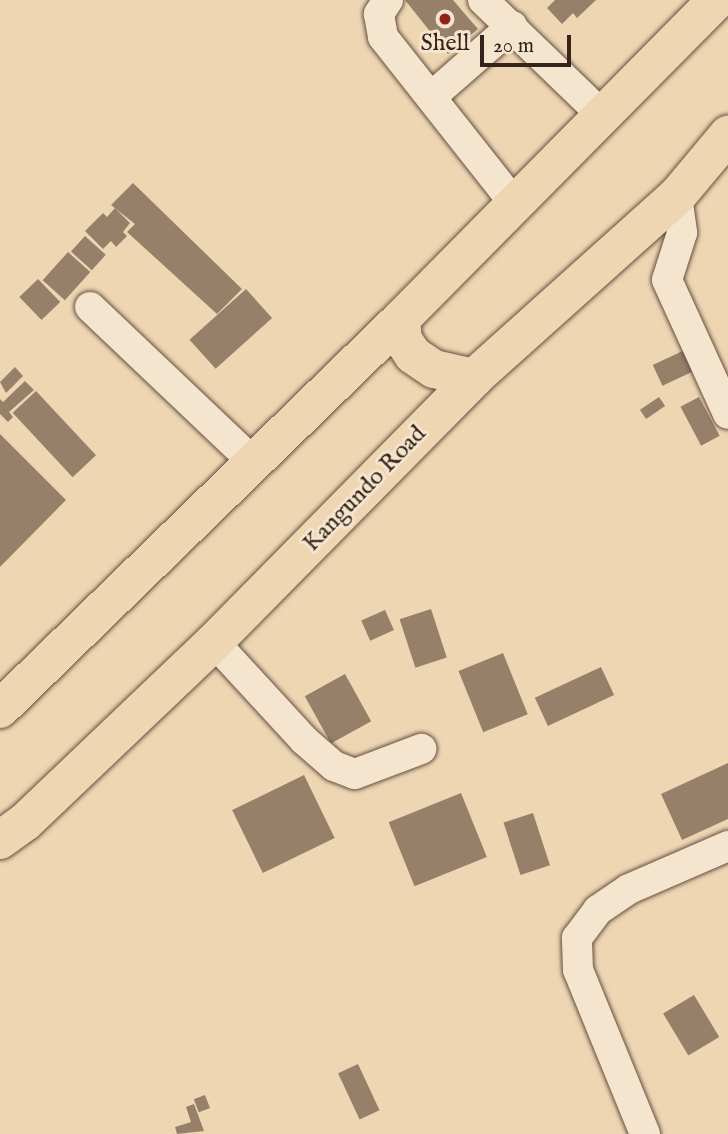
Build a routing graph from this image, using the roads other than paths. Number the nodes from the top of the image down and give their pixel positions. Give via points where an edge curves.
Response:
1 (388, 0) edge
2 (483, 0) edge
3 (717, 0) edge
4 (512, 26) junction
5 (431, 97) junction
6 (603, 116) junction
7 (728, 135) edge
8 (677, 196) junction
9 (514, 203) junction
10 (90, 307) dead end
11 (401, 318) junction
12 (474, 378) junction
13 (728, 414) edge
14 (252, 461) junction
15 (214, 642) junction
16 (0, 709) edge
17 (421, 749) dead end
18 (0, 840) edge
19 (728, 846) edge
20 (645, 1134) edge

1 - 5 street via 379,14 383,37
2 - 4 street
3 - 6 highway
4 - 5 street
4 - 6 street
5 - 9 street
6 - 9 highway
7 - 8 highway, Kangundo Road
8 - 12 highway, Kangundo Road
8 - 13 street via 682,233 667,280
9 - 11 highway
10 - 14 street
11 - 12 highway via 403,340 413,355 434,369
11 - 14 highway
12 - 15 highway, Kangundo Road
14 - 16 highway
15 - 17 street via 303,740 334,766 355,774
15 - 18 highway, Kangundo Road via 25,822
19 - 20 street via 629,888 598,910 576,937 579,970

